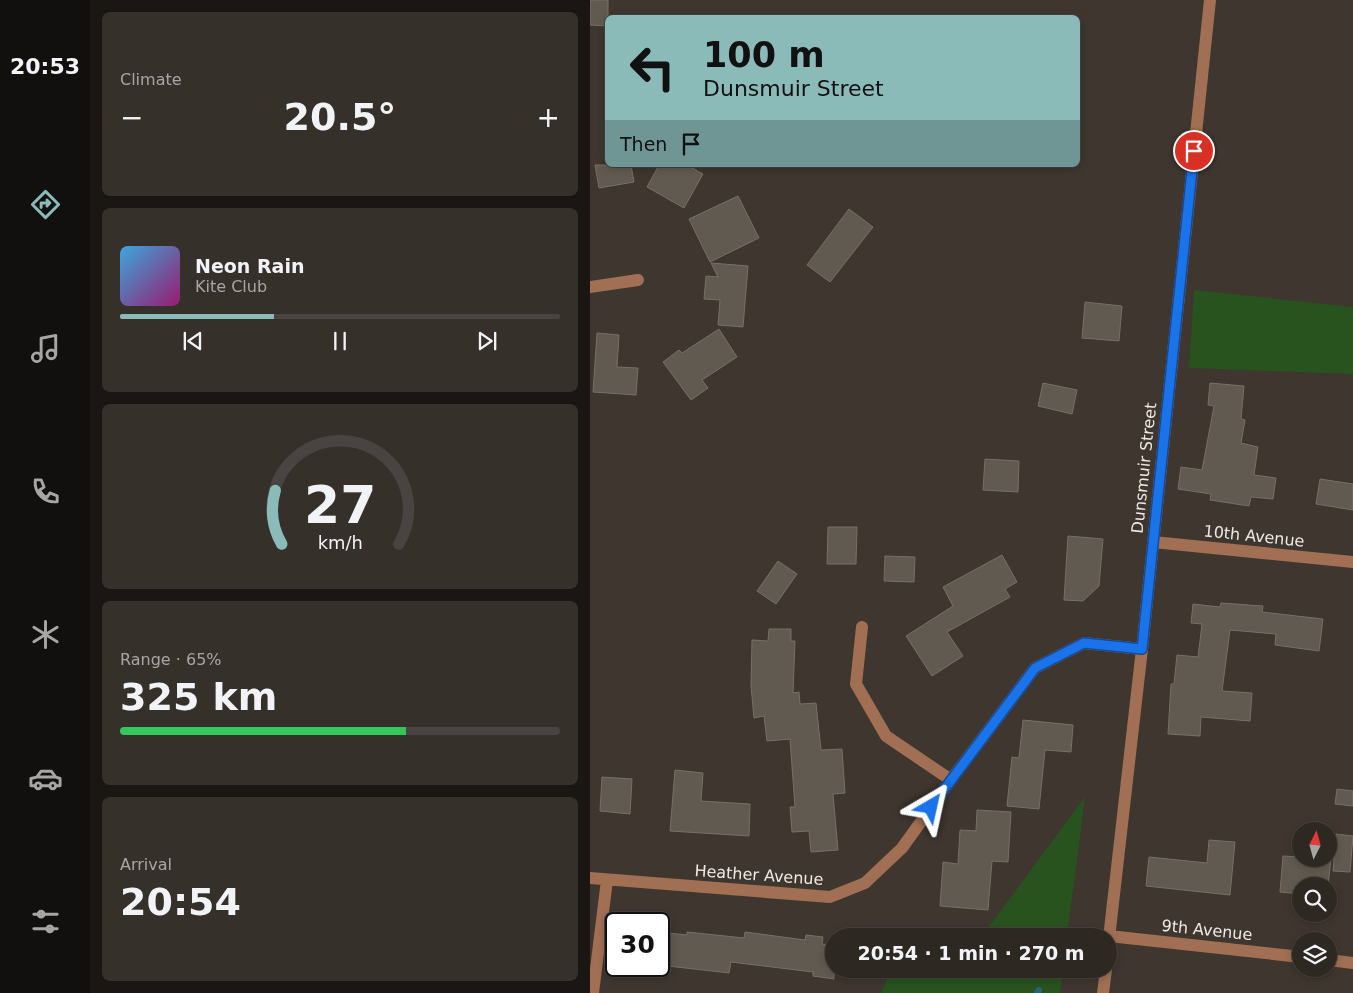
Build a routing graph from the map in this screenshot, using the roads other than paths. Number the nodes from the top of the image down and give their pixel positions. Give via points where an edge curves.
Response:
1 (1210, 0) edge
2 (638, 280) dead end
3 (590, 287) edge
4 (1153, 542) junction
5 (1353, 562) edge
6 (862, 627) dead end
7 (1142, 649) junction
8 (951, 780) junction
9 (590, 878) edge
10 (607, 880) junction
11 (1110, 928) edge
12 (1117, 938) edge
13 (1292, 956) edge
14 (1337, 961) edge
15 (1353, 963) edge
16 (1105, 978) edge
17 (594, 993) edge
18 (1103, 993) edge

1 - 4 street, Dunsmuir Street
2 - 3 street
4 - 5 street, 10th Avenue
4 - 7 street, Dunsmuir Street
6 - 8 street via 856,684 886,736
7 - 8 street, Heather Avenue via 1084,643 1035,668
7 - 11 street, Dunsmuir Street
8 - 10 street, Heather Avenue via 902,848 865,883 830,897
9 - 10 street, Heather Avenue
10 - 17 street
12 - 13 street, 9th Avenue
14 - 15 street
16 - 18 street

